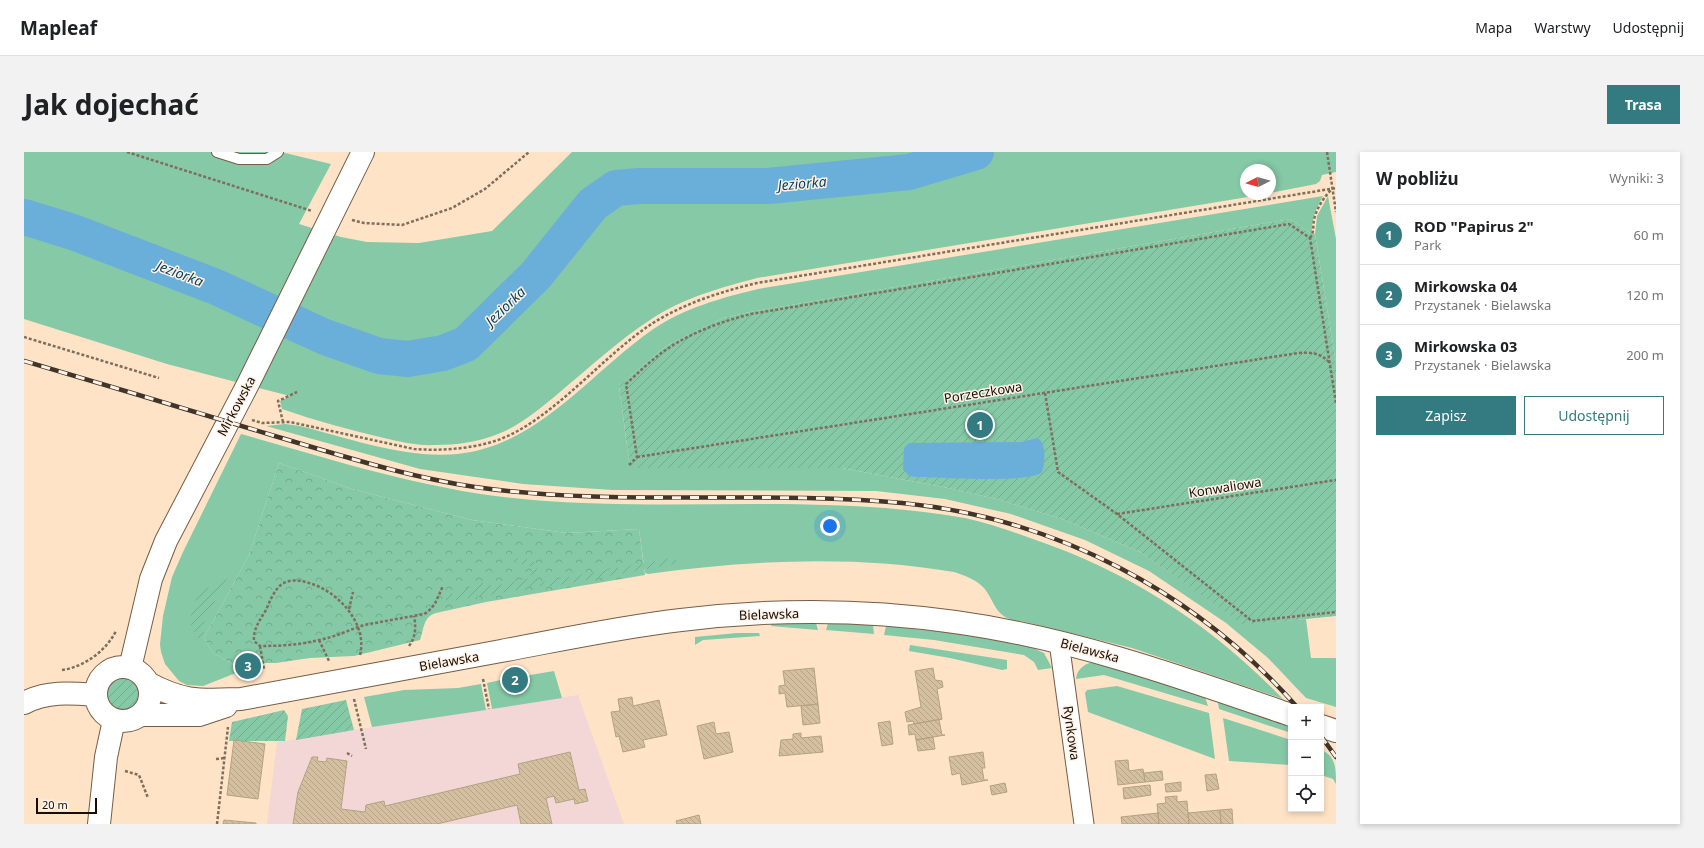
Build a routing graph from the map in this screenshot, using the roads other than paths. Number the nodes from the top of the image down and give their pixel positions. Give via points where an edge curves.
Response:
1 (217, 152) edge
2 (278, 152) edge
3 (363, 152) edge
4 (1059, 642) junction
5 (130, 668) junction
6 (148, 684) junction
7 (96, 695) junction
8 (241, 699) junction
9 (24, 703) edge
10 (1288, 714) edge
11 (140, 715) junction
12 (114, 720) junction
13 (1324, 727) edge
14 (1336, 731) edge
15 (99, 824) edge
16 (1084, 824) edge

1 - 2 lane via 239,159 267,158
3 - 5 street, Mirkowska via 322,215 248,384 166,541 151,579
4 - 8 street, Bielawska via 976,625 880,615 821,612 721,616 610,631
4 - 10 street, Bielawska via 1129,660
4 - 16 street, Rynkowa
5 - 6 street via 138,671
5 - 7 street via 113,668 106,673 97,686
6 - 8 street, Bielawska via 185,699
6 - 11 street via 150,700
7 - 9 street via 44,694
7 - 12 street via 101,711
8 - 11 street, Bielawska via 199,716
11 - 12 street via 123,722
12 - 15 street via 106,757
13 - 14 street

